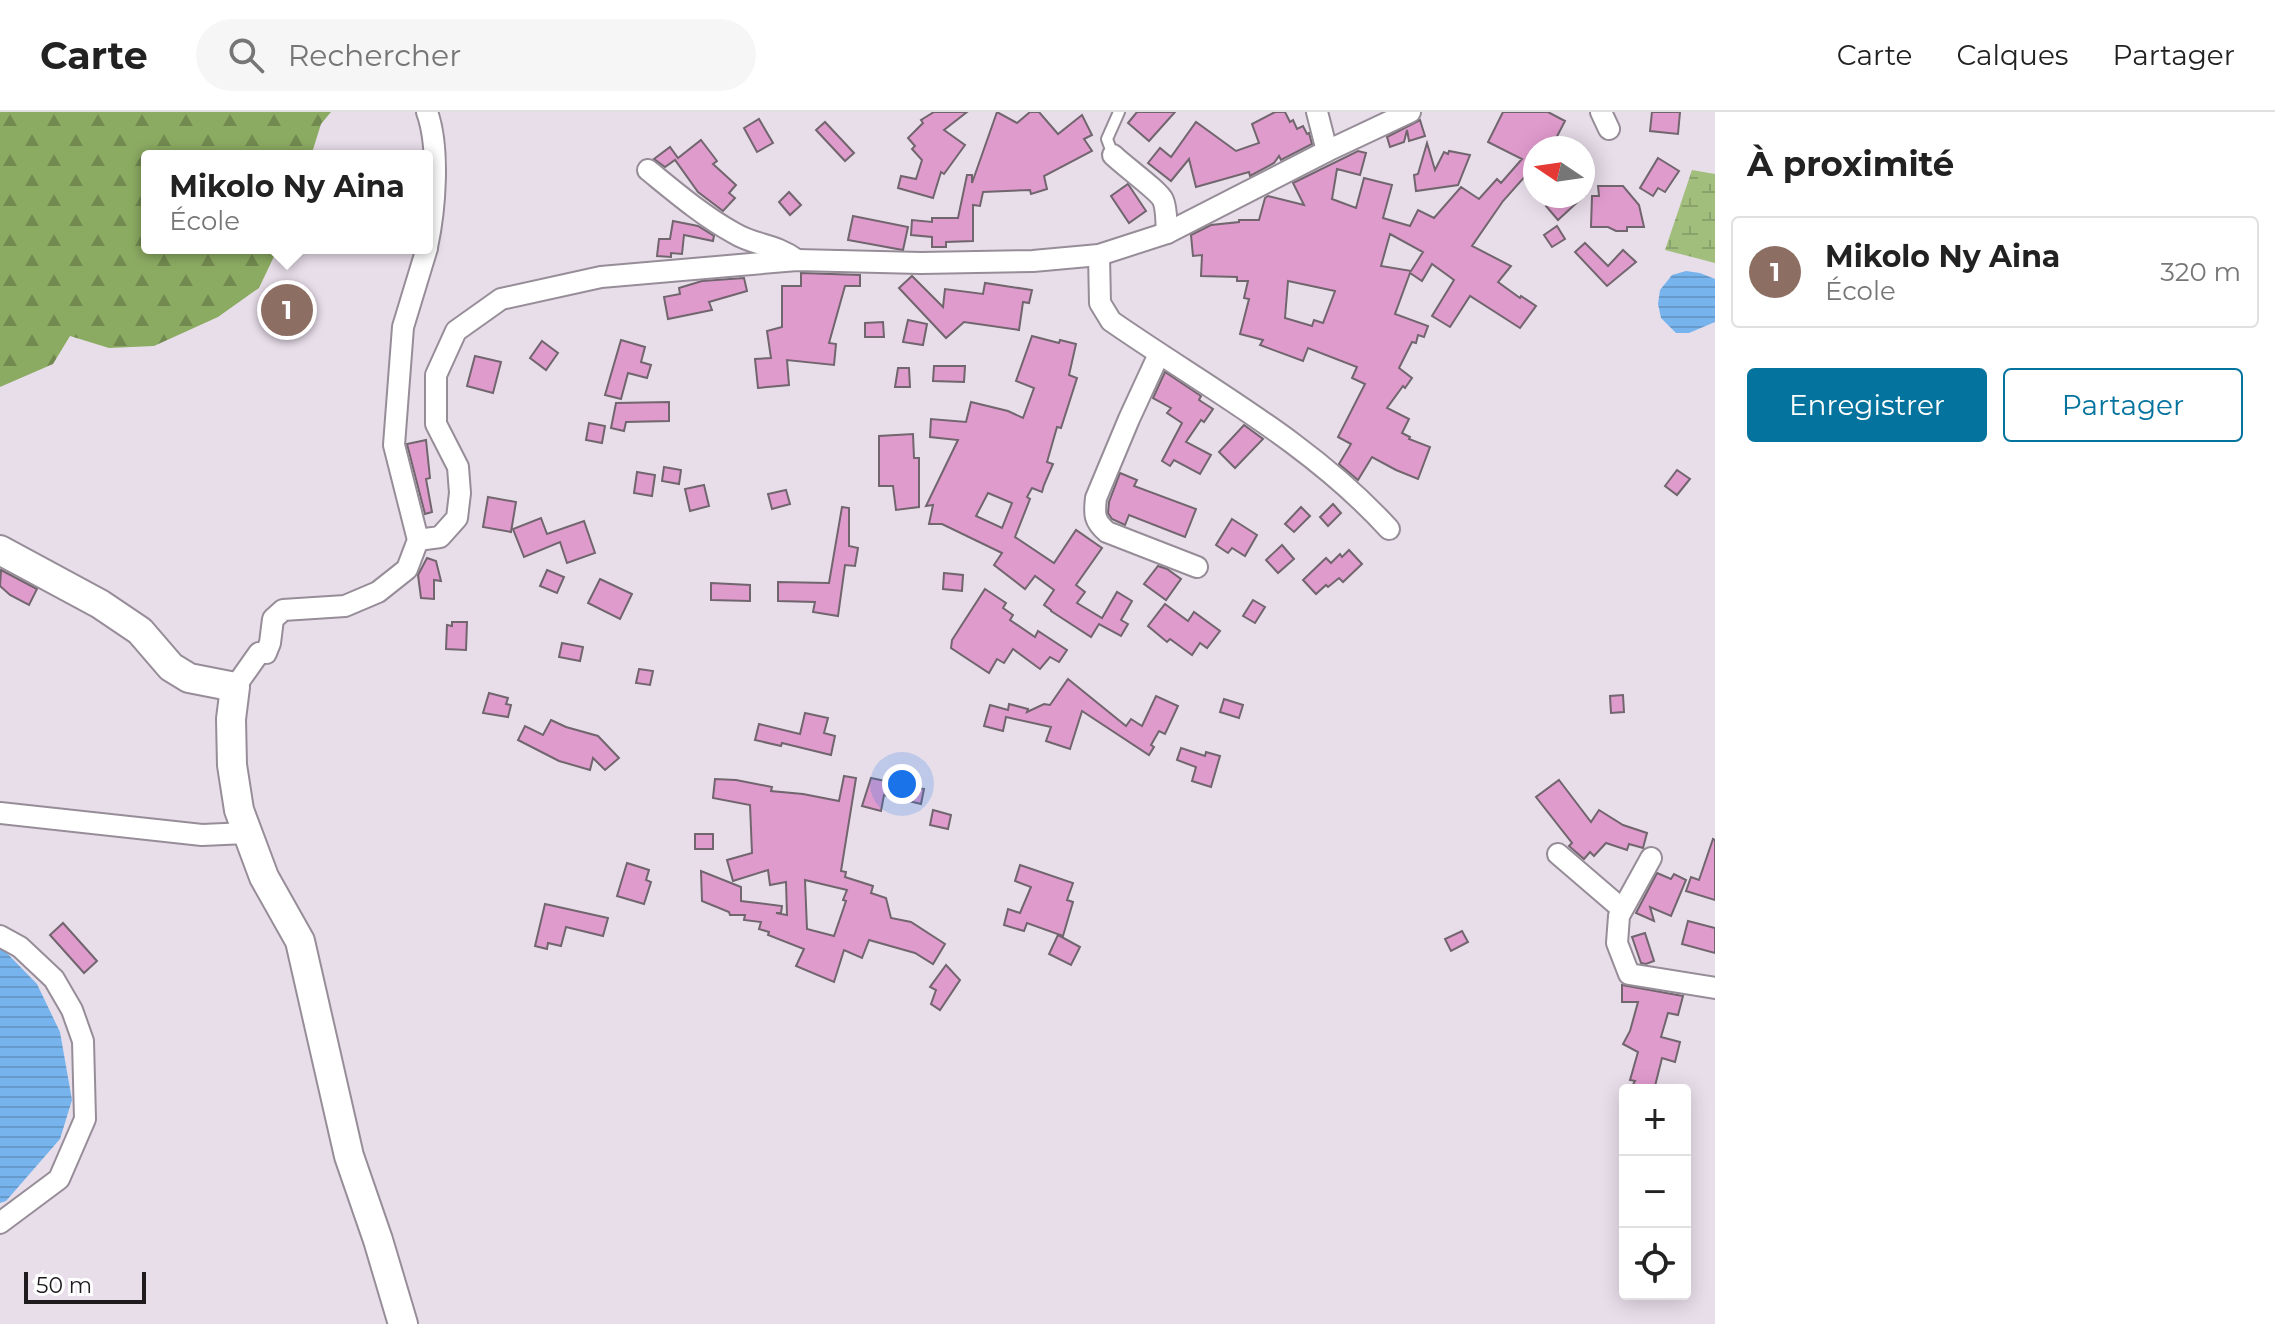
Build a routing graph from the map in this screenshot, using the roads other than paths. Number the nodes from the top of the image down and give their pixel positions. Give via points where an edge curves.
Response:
1 (427, 112) edge
2 (1119, 112) edge
3 (1317, 112) edge
4 (1410, 112) edge
5 (432, 150) edge
6 (1327, 151) junction
7 (1113, 155) joint
8 (433, 156) edge
9 (648, 170) dead end
10 (433, 216) edge
11 (1167, 233) junction
12 (425, 254) edge
13 (1099, 255) junction
14 (797, 260) junction
15 (1159, 354) junction
16 (1389, 529) dead end
17 (418, 540) junction
18 (0, 550) edge
19 (1197, 567) dead end
20 (235, 687) junction
21 (0, 813) edge
22 (247, 833) junction
23 (1558, 854) dead end
24 (1651, 858) dead end
25 (1622, 909) junction
26 (0, 936) edge
27 (1715, 988) edge
28 (0, 1223) edge
29 (403, 1324) edge

1 - 5 street
2 - 7 lane via 1107,139
3 - 6 street
4 - 6 street
6 - 11 street
7 - 11 street via 1161,195
8 - 10 street
9 - 14 street via 736,235
11 - 13 street
12 - 17 street via 403,327 394,445
13 - 14 street via 921,263
13 - 15 street via 1100,303 1111,321
14 - 17 street via 601,277 501,299 456,331 436,375 436,424 458,467 457,518 440,537
15 - 16 street via 1264,421
15 - 19 street via 1094,512 1107,532
17 - 20 street via 407,569 378,592 345,606 283,610 273,619 266,653 259,653
18 - 20 street via 110,610 189,678
20 - 22 street via 232,765
21 - 22 street via 202,835
22 - 29 street via 264,877 300,941 349,1156
23 - 25 street
24 - 25 street
25 - 27 street via 1617,943 1629,974
26 - 28 street via 54,979 72,1010 83,1041 85,1119 59,1179

